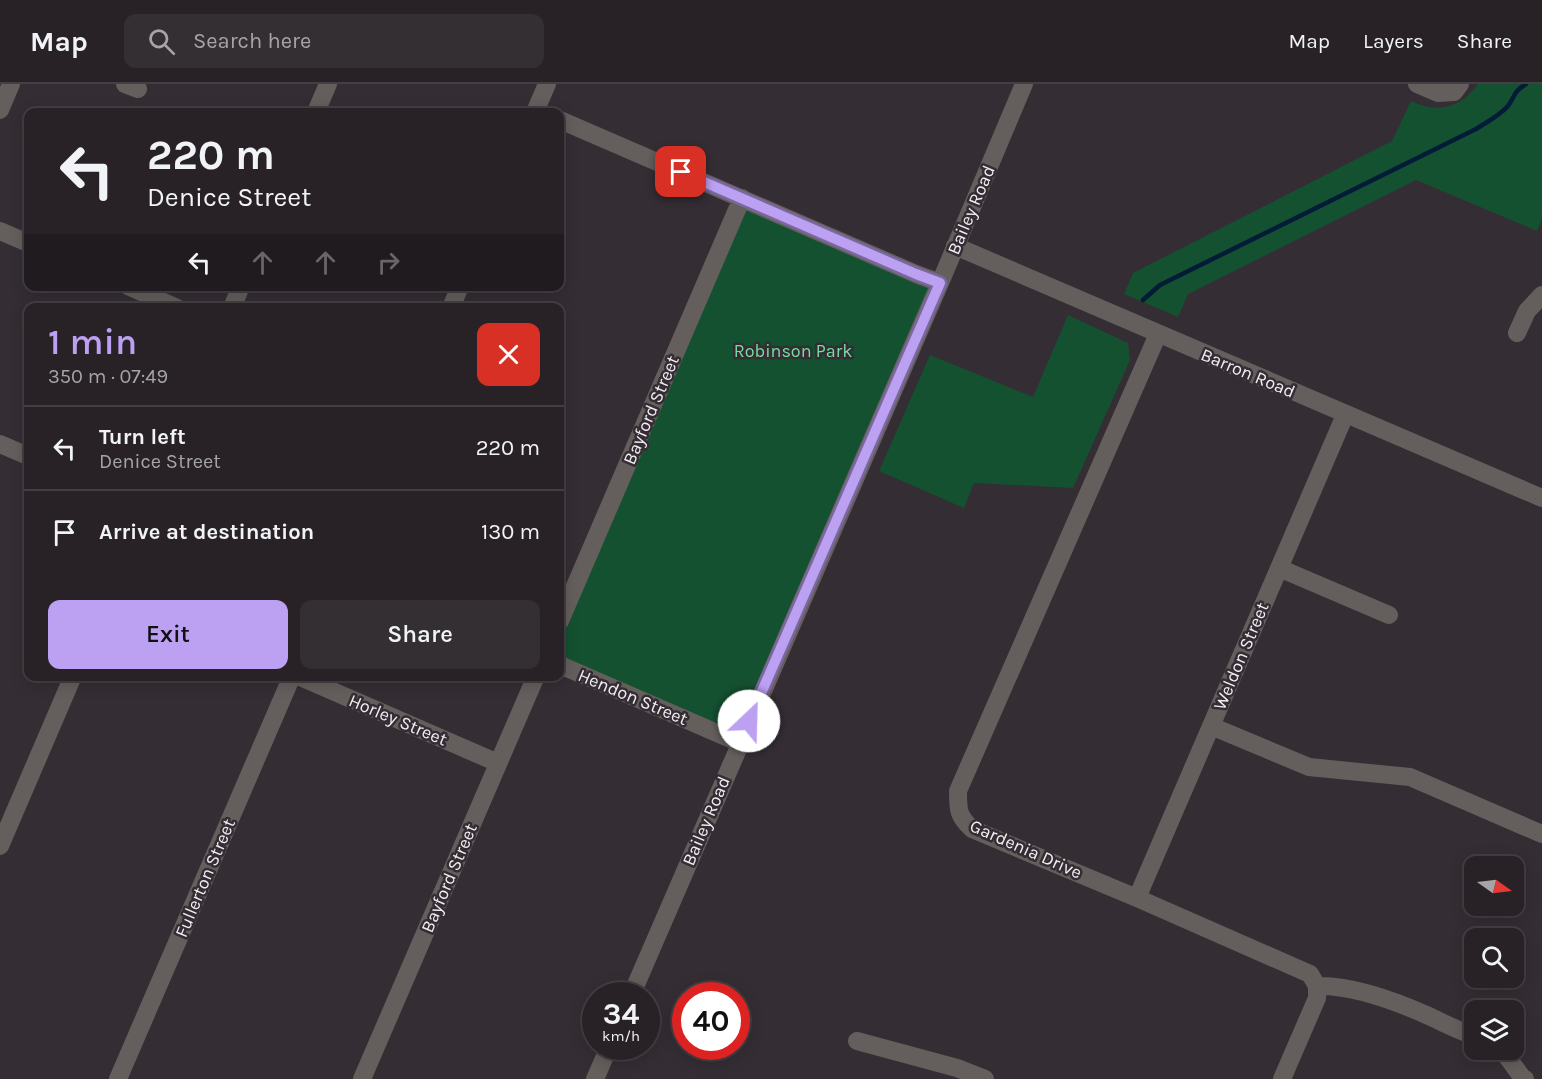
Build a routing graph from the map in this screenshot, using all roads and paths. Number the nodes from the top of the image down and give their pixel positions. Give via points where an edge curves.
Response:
1 (11, 84) edge
2 (328, 84) edge
3 (547, 84) edge
4 (1024, 84) edge
5 (1417, 84) edge
6 (1460, 84) edge
7 (318, 108) edge
8 (539, 108) edge
9 (0, 110) edge
10 (564, 122) edge
11 (742, 198) junction
12 (0, 231) edge
13 (24, 241) edge
14 (955, 246) junction
15 (940, 283) junction
16 (139, 291) edge
17 (1542, 295) edge
18 (166, 303) edge
19 (1517, 333) dead end
20 (1158, 334) junction
21 (1345, 415) junction
22 (0, 444) edge
23 (24, 454) edge
24 (1542, 498) edge
25 (1279, 568) junction
26 (564, 612) edge
27 (1389, 615) dead end
28 (564, 667) edge
29 (71, 681) edge
30 (290, 681) edge
31 (309, 681) edge
32 (534, 681) edge
33 (1211, 726) junction
34 (740, 743) junction
35 (498, 763) junction
36 (1542, 834) edge
37 (0, 846) edge
38 (1137, 898) junction
39 (637, 982) edge
40 (1317, 986) junction
41 (1464, 1032) edge
42 (857, 1041) dead end
43 (603, 1060) edge
44 (1509, 1060) edge
45 (118, 1079) edge
46 (362, 1079) edge
47 (595, 1079) edge
48 (985, 1079) edge
49 (1282, 1079) edge
50 (1525, 1079) edge

1 - 9 street
2 - 7 street
3 - 8 street
4 - 14 street, Bailey Road
5 - 6 street via 1438,93 1454,92
10 - 11 street
11 - 15 street
11 - 26 street, Bayford Street
12 - 13 street
14 - 15 street, Bailey Road
14 - 20 street, Barron Road
15 - 34 street, Bailey Road
16 - 18 street
17 - 19 street via 1527,311
20 - 21 street, Barron Road
20 - 38 street, Gardenia Drive via 958,791 961,819 972,829
21 - 24 street, Barron Road
21 - 25 street, Weldon Street
22 - 23 street
25 - 27 street
25 - 33 street, Weldon Street
28 - 34 street, Hendon Street
29 - 37 street
30 - 45 street, Fullerton Street
31 - 35 street, Horley Street
32 - 35 street, Bayford Street
33 - 36 street via 1309,767 1410,777
33 - 38 street, Weldon Street
34 - 39 street, Bailey Road
35 - 46 street, Bayford Street
38 - 40 street, Gardenia Drive via 1310,974
40 - 41 street via 1361,991
40 - 49 street via 1317,998
42 - 48 street
43 - 47 street
44 - 50 street

